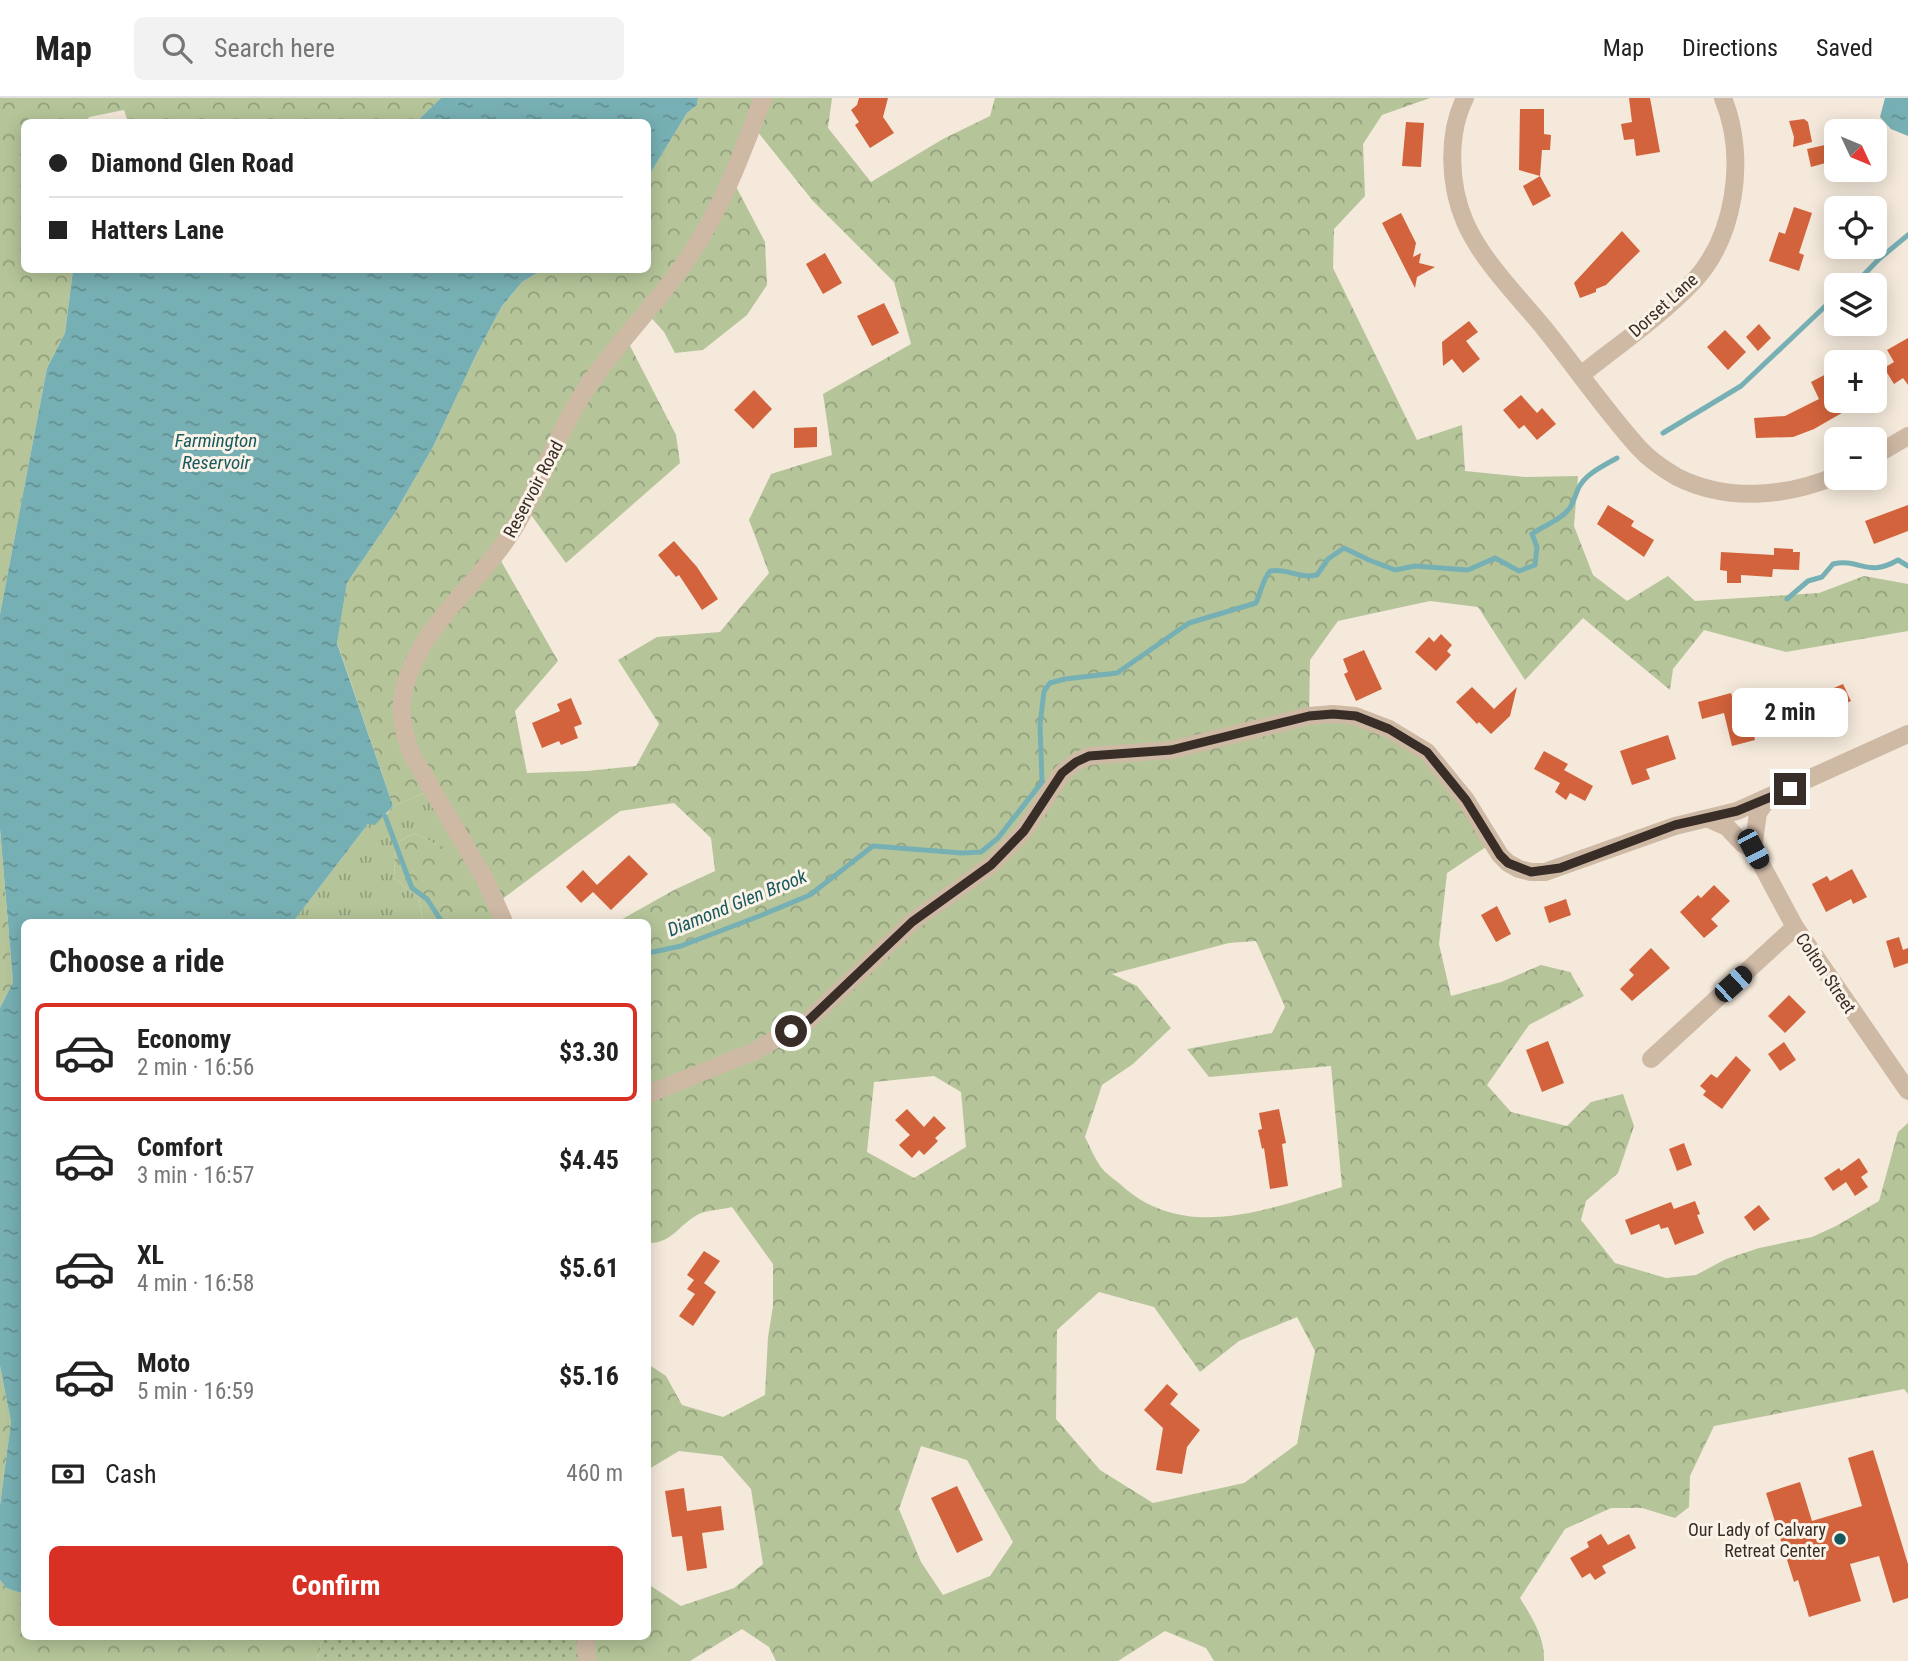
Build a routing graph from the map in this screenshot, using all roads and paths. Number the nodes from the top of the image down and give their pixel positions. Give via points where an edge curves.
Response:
1 (763, 98) edge
2 (1465, 98) edge
3 (1723, 98) edge
4 (1581, 375) junction
5 (1908, 436) edge
6 (1887, 448) edge
7 (1824, 481) edge
8 (1908, 734) edge
9 (1767, 800) junction
10 (1709, 819) junction
11 (1753, 849) junction
12 (503, 919) edge
13 (1795, 927) junction
14 (1651, 1059) dead end
15 (1908, 1091) edge
16 (651, 1093) edge
17 (585, 1640) edge
18 (587, 1661) edge

1 - 12 street, Reservoir Road via 714,215 692,253 579,400 512,532 425,640 404,689 402,716 413,757 481,871
2 - 4 street via 1453,153 1465,222 1490,261
3 - 4 street, Dorset Lane via 1736,146 1736,171 1727,220 1706,266 1674,300
4 - 7 street via 1641,450 1676,476 1717,492 1748,494 1778,493
5 - 6 street
8 - 9 street
9 - 10 street
9 - 11 street via 1758,813
10 - 11 street, Colton Street via 1727,827
10 - 16 street via 1675,825 1560,868 1531,872 1500,855 1466,800 1427,752 1356,716 1309,716 1171,750 1089,756 1062,773 1024,831 991,865 912,922 809,1020 755,1051
11 - 13 street, Colton Street
13 - 14 street
13 - 15 street, Colton Street
17 - 18 street

